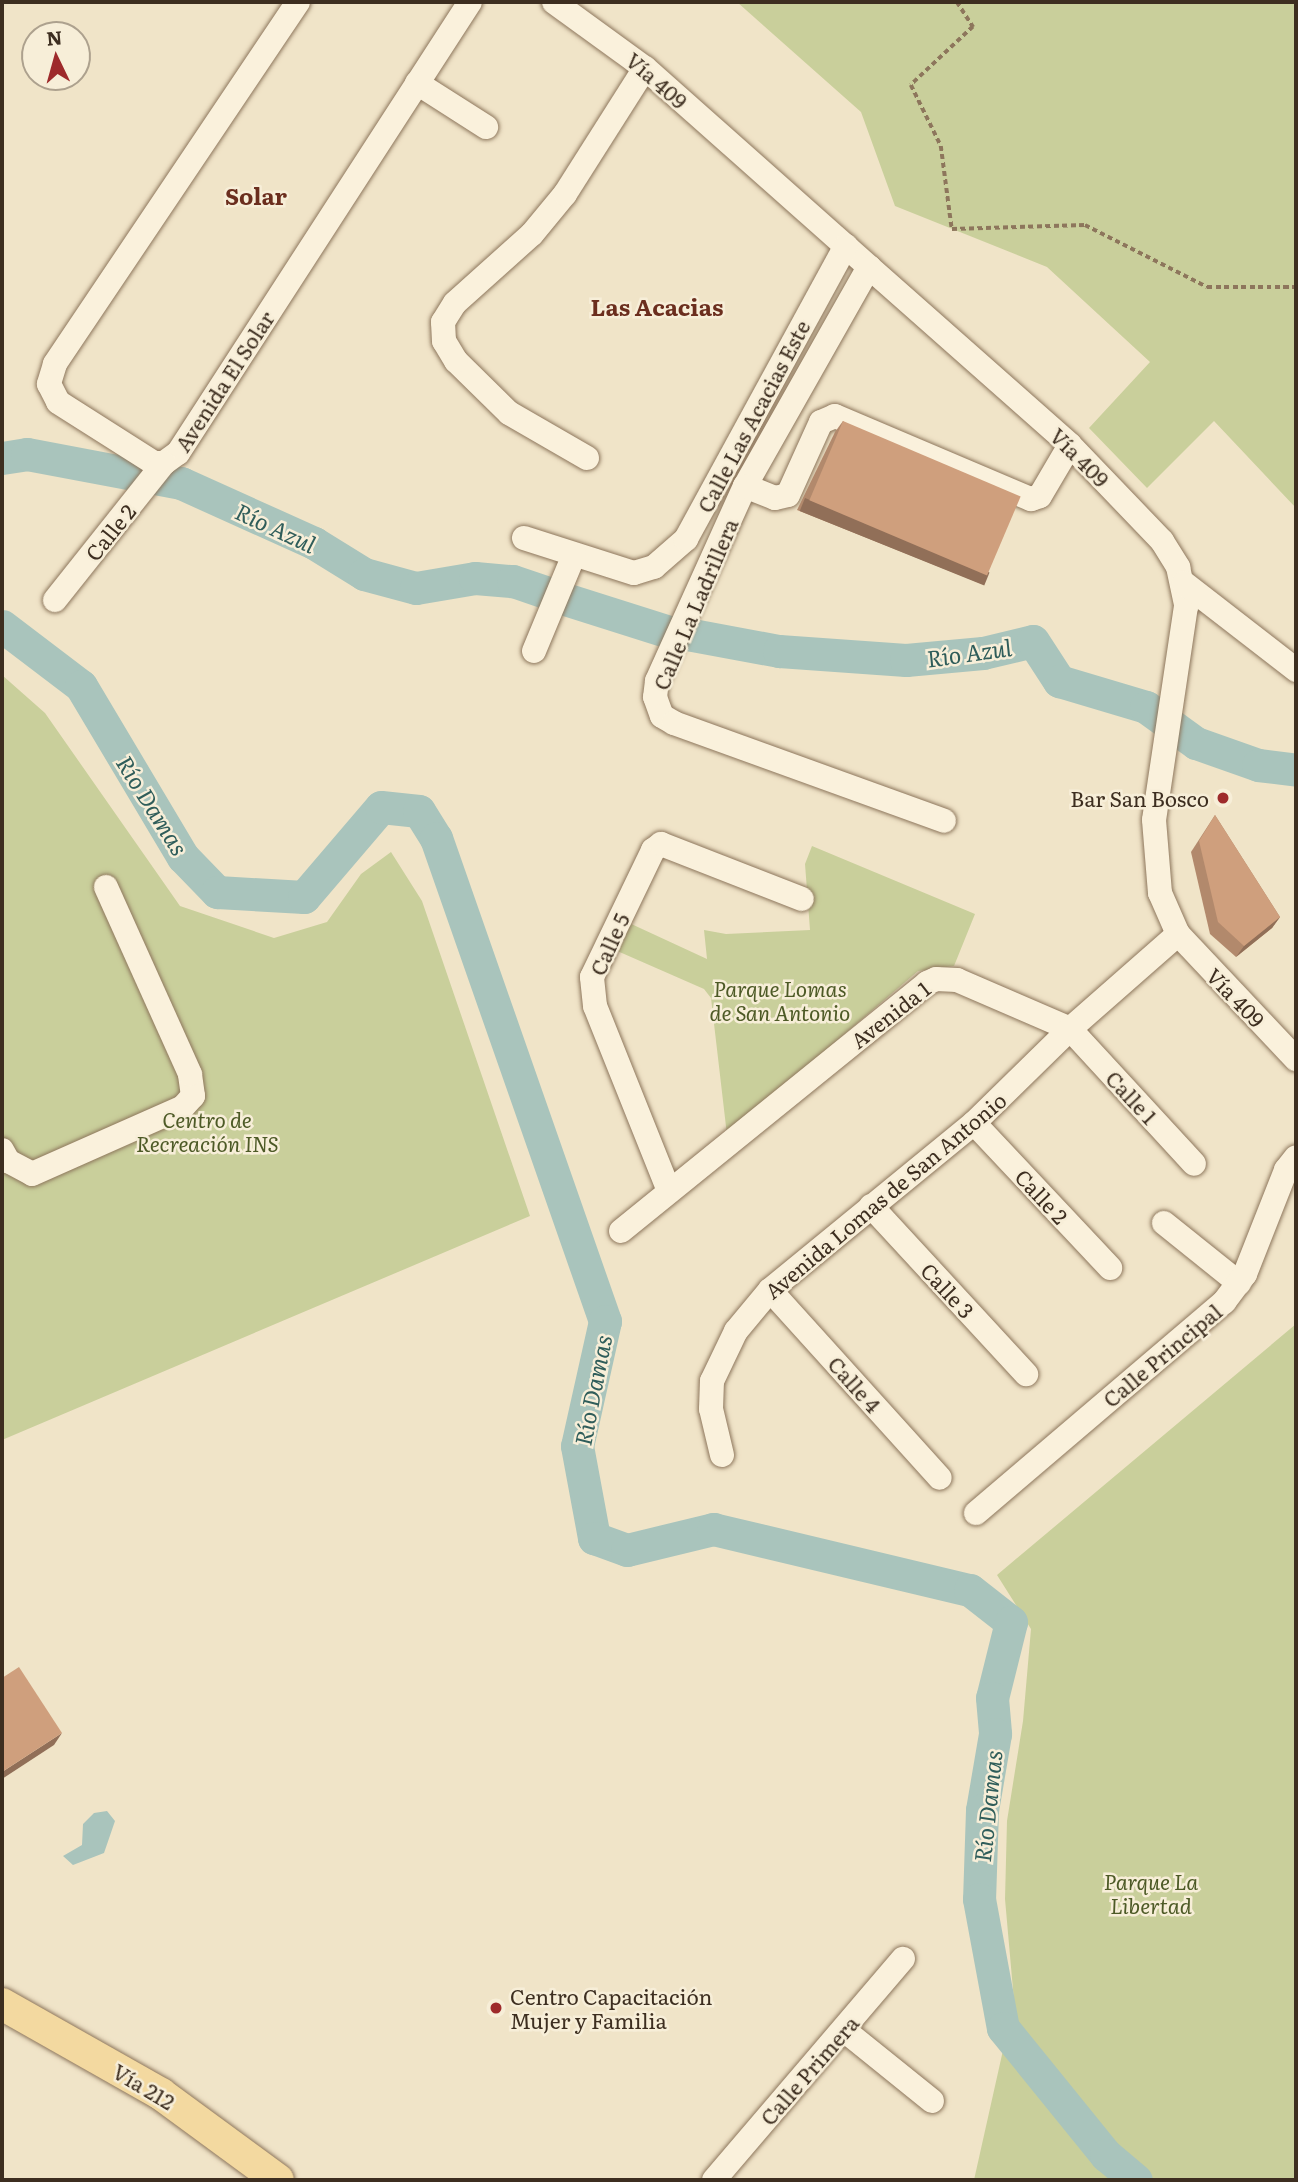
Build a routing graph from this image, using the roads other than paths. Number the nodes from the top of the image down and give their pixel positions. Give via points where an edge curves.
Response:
1 (298, 2) edge
2 (470, 2) edge
3 (554, 2) edge
4 (645, 68) junction
5 (417, 83) junction
6 (486, 127) dead end
7 (846, 246) junction
8 (869, 267) junction
9 (1070, 445) junction
10 (587, 458) dead end
11 (156, 474) junction
12 (745, 486) junction
13 (524, 538) dead end
14 (575, 555) junction
15 (1184, 583) junction
16 (55, 600) dead end
17 (534, 651) dead end
18 (1296, 670) edge
19 (943, 821) dead end
20 (106, 887) dead end
21 (802, 899) dead end
22 (1178, 934) junction
23 (1070, 1029) junction
24 (1296, 1059) edge
25 (974, 1124) junction
26 (2, 1150) edge
27 (1296, 1157) edge
28 (1194, 1164) dead end
29 (669, 1191) junction
30 (871, 1206) junction
31 (1164, 1223) dead end
32 (621, 1231) dead end
33 (1110, 1268) dead end
34 (1239, 1283) junction
35 (769, 1290) junction
36 (1026, 1374) dead end
37 (722, 1455) dead end
38 (940, 1478) dead end
39 (975, 1513) dead end
40 (903, 1959) dead end
41 (2, 2004) edge
42 (844, 2030) junction
43 (919, 2097) dead end
44 (258, 2174) edge
45 (714, 2180) edge

1 - 11 street, Avenida El Solar via 55,365 50,384 58,402 146,460
2 - 5 street, Avenida El Solar
3 - 4 street, Vía 409
4 - 7 street, Vía 409
4 - 10 street via 565,194 532,234 455,303 443,322 444,341 456,361 509,413
5 - 6 street
5 - 11 street, Avenida El Solar via 178,453
7 - 8 street, Vía 409
7 - 14 street, Calle Las Acacias Este via 687,539 645,572 634,573
8 - 9 street, Vía 409
8 - 12 street, Calle La Ladrillera
9 - 12 street via 1041,496 1031,499 835,416 827,417 788,495 775,498
9 - 15 street, Vía 409 via 1162,541
11 - 16 street, Calle 2
12 - 19 street, Calle La Ladrillera via 657,681 655,697 662,716
13 - 14 street
14 - 17 street
15 - 18 street
15 - 22 street, Vía 409 via 1186,625 1154,820 1160,893
20 - 26 street via 190,1074 193,1096 183,1107 32,1174 8,1161
21 - 29 street, Calle 5 via 661,844 653,850 592,977 595,1006
22 - 23 street
22 - 24 street, Vía 409
23 - 25 street, Avenida Lomas de San Antonio
23 - 28 street, Calle 1
23 - 29 street, Avenida 1 via 957,980 936,979
25 - 30 street, Avenida Lomas de San Antonio
25 - 33 street, Calle 2
27 - 34 street, Calle Principal via 1286,1170
29 - 32 street, Avenida 1
30 - 35 street, Avenida Lomas de San Antonio
30 - 36 street, Calle 3
31 - 34 street
34 - 39 street, Calle Principal via 1224,1302
35 - 37 street, Avenida Lomas de San Antonio via 736,1331 712,1381 711,1409
35 - 38 street, Calle 4
40 - 42 street, Calle Primera
41 - 44 main road, Vía 212 via 161,2094
42 - 43 street
42 - 45 street, Calle Primera

